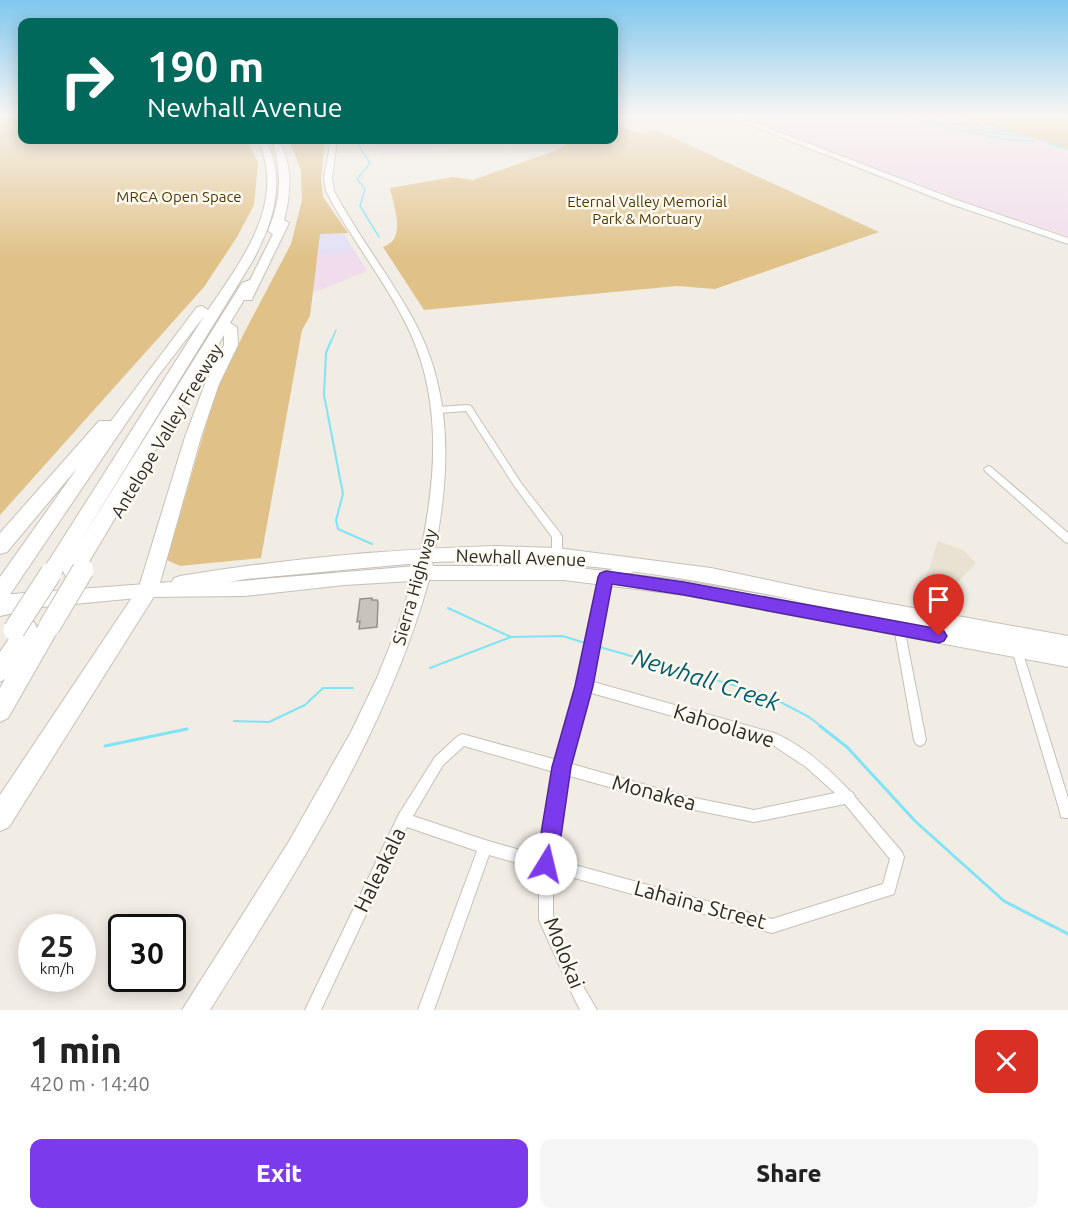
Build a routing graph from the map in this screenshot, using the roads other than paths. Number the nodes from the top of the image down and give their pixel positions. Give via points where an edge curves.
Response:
1 (269, 162) edge
2 (279, 162) edge
3 (288, 162) edge
4 (331, 162) edge
5 (851, 162) edge
6 (1068, 241) edge
7 (246, 267) junction
8 (230, 327) junction
9 (153, 373) junction
10 (438, 410) junction
11 (988, 469) dead end
12 (1068, 539) edge
13 (0, 546) edge
14 (557, 555) junction
15 (425, 564) junction
16 (67, 571) junction
17 (504, 572) junction
18 (564, 573) junction
19 (711, 575) junction
20 (606, 577) junction
21 (6, 585) edge
22 (148, 590) junction
23 (46, 599) joint
24 (0, 605) edge
25 (899, 627) junction
26 (32, 628) junction
27 (984, 636) junction
28 (1017, 650) junction
29 (0, 651) edge
30 (1067, 654) edge
31 (0, 671) edge
32 (584, 686) junction
33 (0, 693) edge
34 (0, 710) edge
35 (462, 740) joint
36 (920, 740) dead end
37 (561, 767) junction
38 (849, 797) junction
39 (1066, 812) dead end
40 (0, 818) edge
41 (404, 819) junction
42 (485, 847) junction
43 (546, 864) junction
44 (195, 1010) edge
45 (313, 1010) edge
46 (426, 1010) edge
47 (589, 1010) edge

1 - 7 highway, Antelope Valley Freeway via 269,212
2 - 16 highway via 279,189 266,241
3 - 8 highway, Antelope Valley Freeway via 288,211 282,231
4 - 10 main road, Sierra Highway via 330,191 417,335 431,371
5 - 6 main road
7 - 9 highway via 225,281
7 - 16 highway, Antelope Valley Freeway via 203,327
8 - 16 highway, Antelope Valley Freeway
8 - 22 highway via 231,345 193,437
9 - 13 highway
9 - 21 highway
10 - 14 street via 468,408 553,530
10 - 15 main road, Sierra Highway via 439,501
11 - 12 street
14 - 15 main road, Newhall Avenue via 496,553
14 - 17 street via 546,562 519,563
14 - 18 street
14 - 19 main road, Newhall Avenue
15 - 17 main road, Newhall Avenue
15 - 22 main road, Newhall Avenue via 244,589
15 - 44 main road, Sierra Highway via 383,684 332,787
16 - 26 highway, Antelope Valley Freeway, bridge
16 - 26 highway, Antelope Valley Freeway, bridge
17 - 18 main road, Newhall Avenue
18 - 20 main road, Newhall Avenue
19 - 20 street via 685,578 621,569
19 - 27 main road, Newhall Avenue
20 - 25 main road, Newhall Avenue
20 - 32 street, Molokai
22 - 23 main road, Newhall Avenue
22 - 40 highway
23 - 24 highway
25 - 27 main road, Newhall Avenue
25 - 36 street
26 - 29 highway, Antelope Valley Freeway
26 - 31 highway
26 - 33 highway
26 - 34 highway, Antelope Valley Freeway
27 - 28 main road, Newhall Avenue
27 - 30 main road, Newhall Avenue via 1033,643 1043,639
28 - 30 main road, Newhall Avenue
28 - 39 street
32 - 37 street, Molokai
32 - 38 street, Kahoolawe via 774,738 801,753
35 - 37 street, Monakea
35 - 41 street, Haleakala via 439,761
37 - 38 street, Monakea via 685,802 754,816
37 - 43 street, Molokai
38 - 43 street, Lahaina Street via 897,856 889,889 772,926
41 - 42 street, Lahaina Street
41 - 45 street, Haleakala
42 - 43 street, Lahaina Street
42 - 46 street
43 - 47 street, Molokai via 546,920

